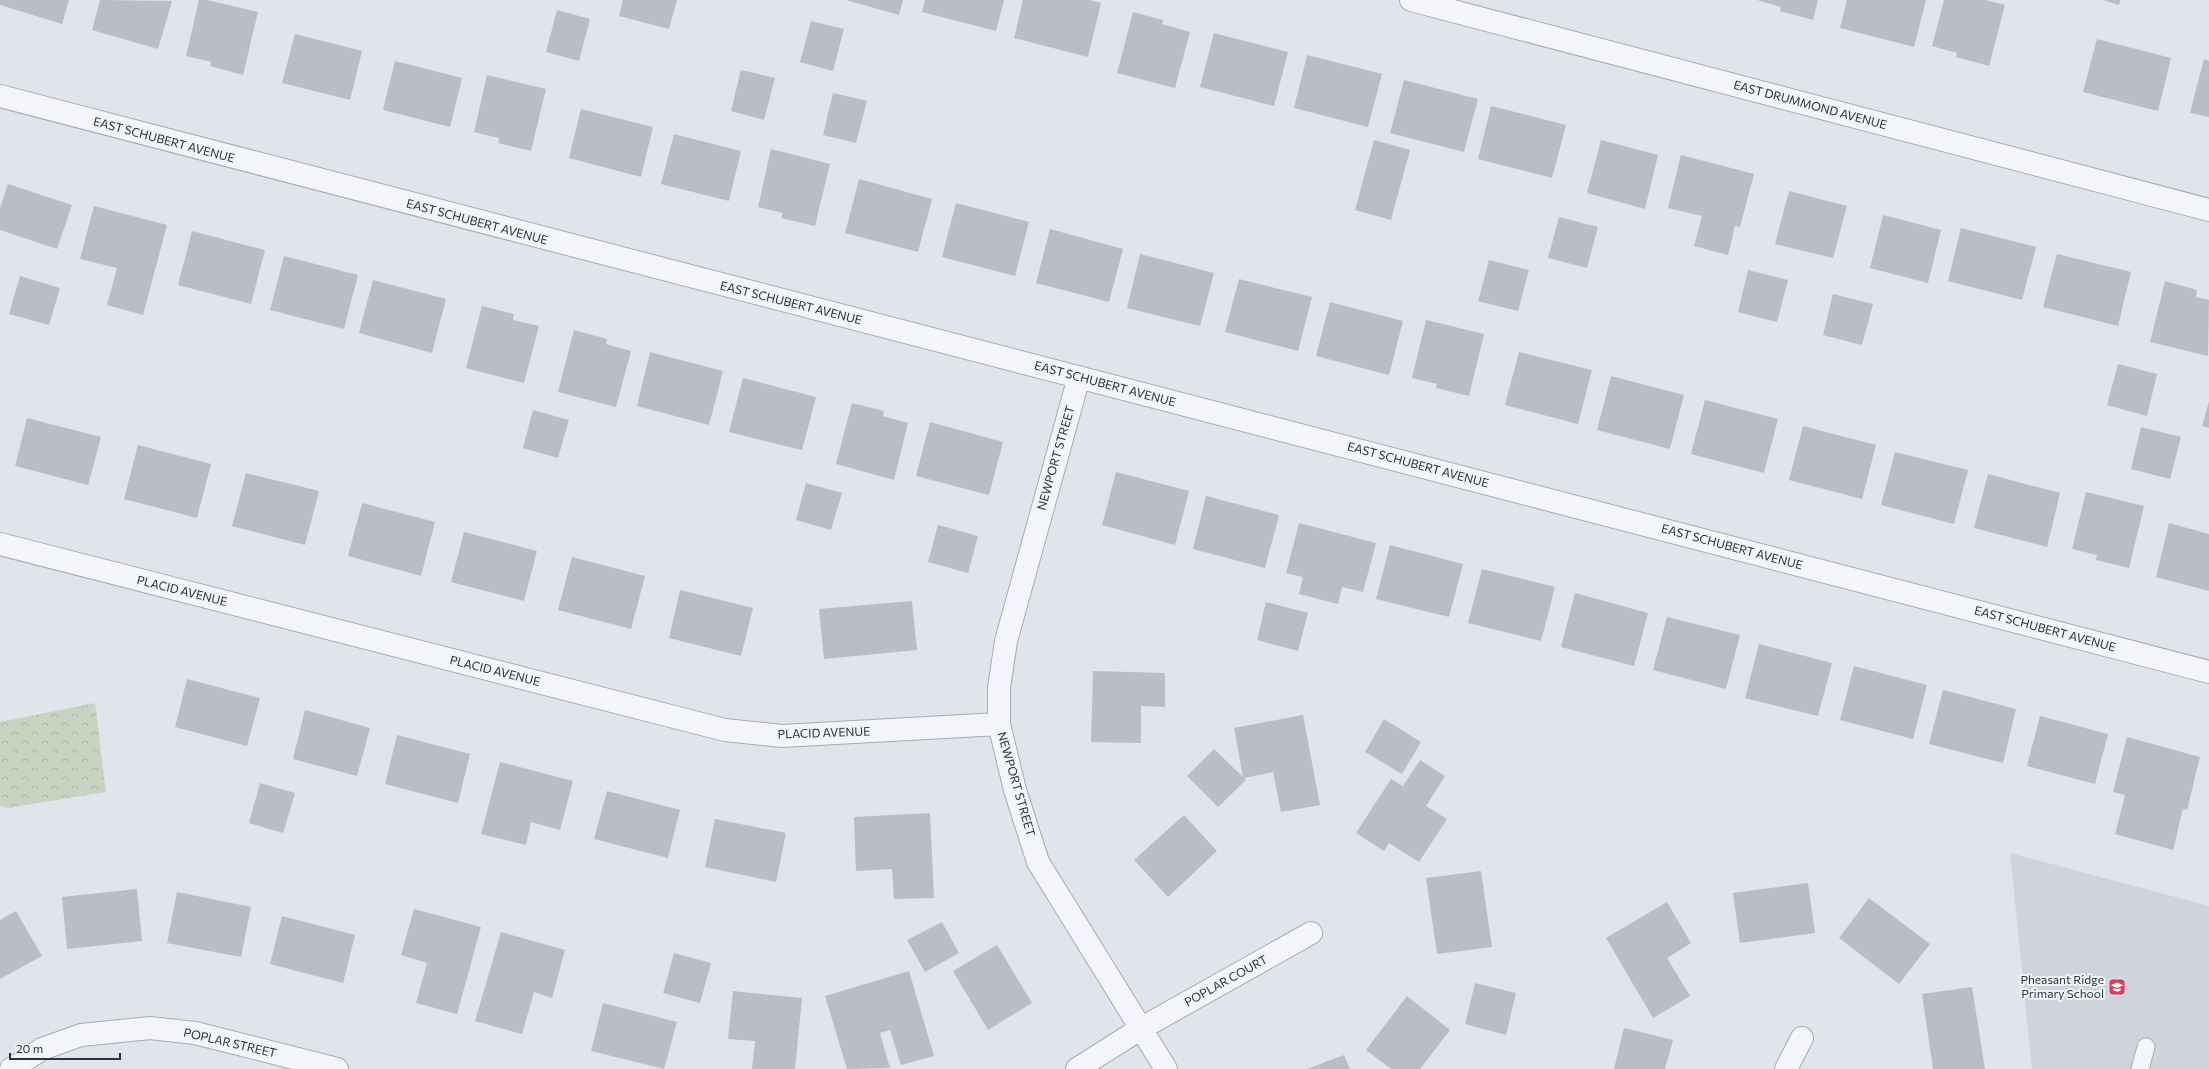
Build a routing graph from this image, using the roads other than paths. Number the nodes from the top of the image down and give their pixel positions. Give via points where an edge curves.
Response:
1 (1411, 0) edge
2 (0, 96) edge
3 (2209, 210) edge
4 (1079, 377) junction
5 (0, 544) edge
6 (2209, 672) edge
7 (999, 724) junction
8 (1311, 933) dead end
9 (1140, 1029) junction
10 (1802, 1038) dead end
11 (2146, 1047) dead end
12 (11, 1069) edge
13 (337, 1069) edge
14 (1077, 1069) edge
15 (1166, 1069) edge
16 (1786, 1069) edge
17 (2140, 1069) edge

1 - 3 street, EAST DRUMMOND AVENUE
2 - 4 street, EAST SCHUBERT AVENUE
4 - 6 street, EAST SCHUBERT AVENUE
4 - 7 street, NEWPORT STREET via 1006,641 999,688
5 - 7 street, PLACID AVENUE via 724,730 782,736
7 - 9 street, NEWPORT STREET via 1015,790 1038,862
8 - 9 street, POPLAR COURT
9 - 14 street
9 - 15 street, NEWPORT STREET
10 - 16 street
11 - 17 lane
12 - 13 street, POPLAR STREET via 42,1049 81,1035 150,1028 195,1033

